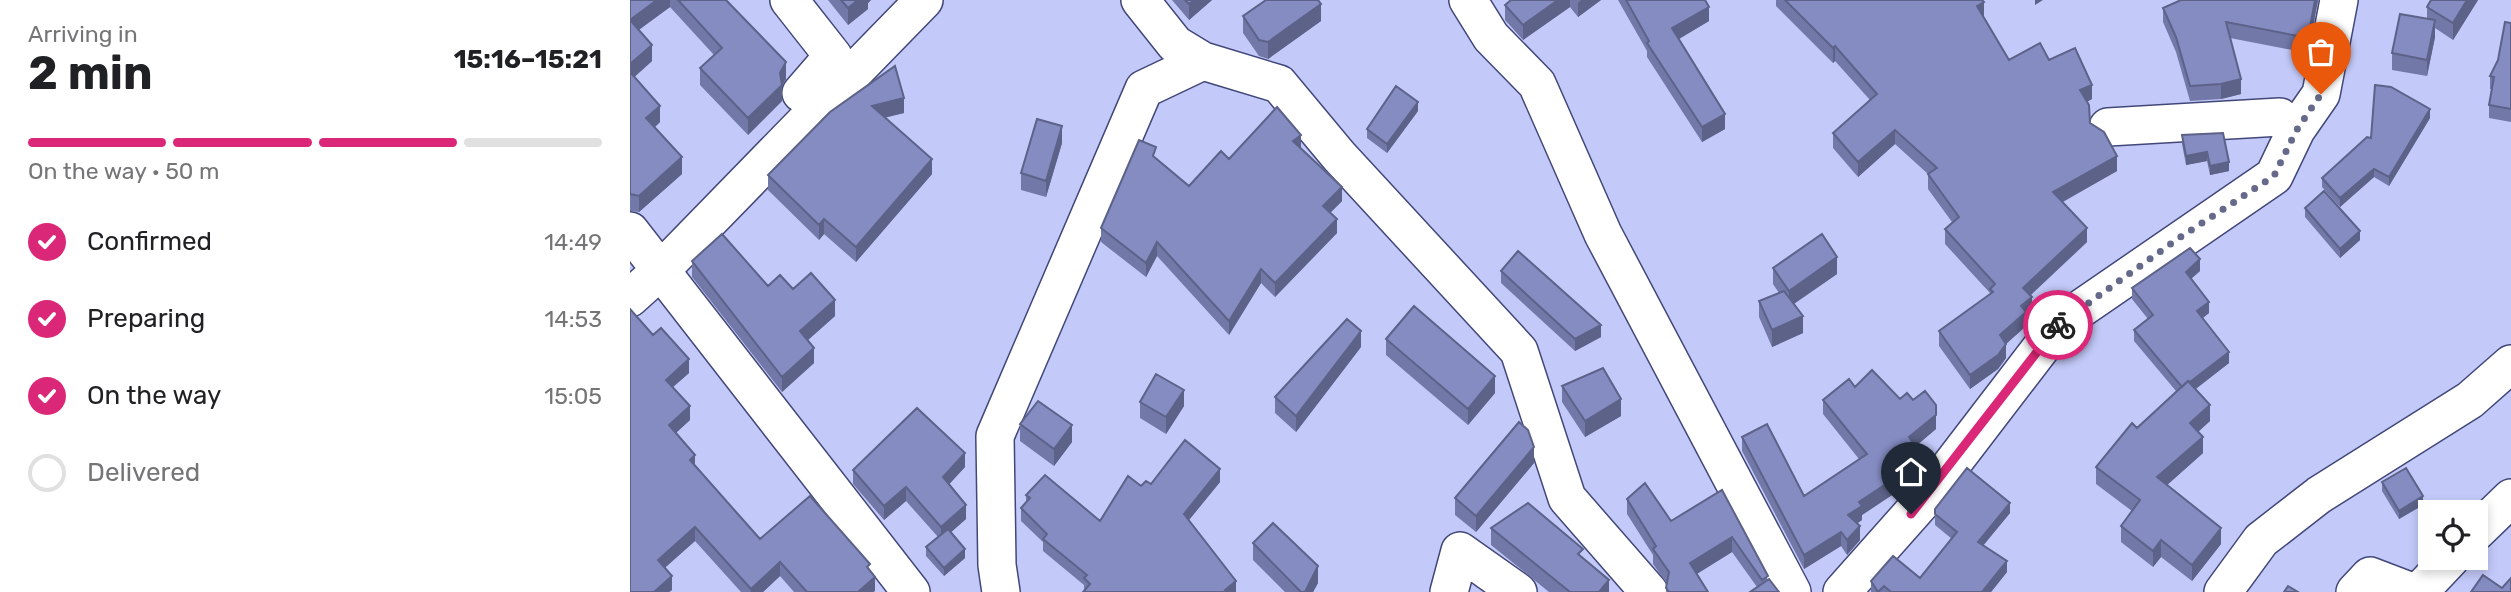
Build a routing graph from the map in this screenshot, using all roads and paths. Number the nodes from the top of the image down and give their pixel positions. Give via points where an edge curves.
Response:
1 (789, 0) edge
2 (924, 0) edge
3 (1140, 0) edge
4 (1468, 0) edge
5 (2339, 0) edge
6 (1203, 61) junction
7 (2108, 127) dead end
8 (2296, 131) junction
9 (766, 162) junction
10 (630, 231) edge
11 (662, 270) junction
12 (630, 298) edge
13 (2511, 364) edge
14 (2511, 498) edge
15 (2488, 520) edge
16 (2439, 570) edge
17 (911, 592) edge
18 (1001, 592) edge
19 (1449, 592) edge
20 (1518, 592) edge
21 (1649, 592) edge
22 (1793, 592) edge
23 (1842, 592) edge
24 (2223, 592) edge
25 (2355, 592) edge
26 (2412, 592) edge
27 (2418, 592) edge

1 - 9 street via 833,56 767,132
2 - 9 street
3 - 6 street via 1175,44
4 - 22 street via 1491,37 1537,84 1603,234
5 - 8 street via 2321,94
6 - 18 street via 1144,89 995,436
6 - 21 street via 1279,84 1339,156 1519,351 1567,498
7 - 8 street via 2280,117
8 - 23 street via 2274,176 2060,323 1928,494
9 - 11 street
10 - 11 street
11 - 12 street
11 - 17 street
13 - 24 street via 2470,401 2319,495 2261,540
14 - 15 street
16 - 27 street
19 - 20 street via 1460,551
25 - 26 street via 2370,576

